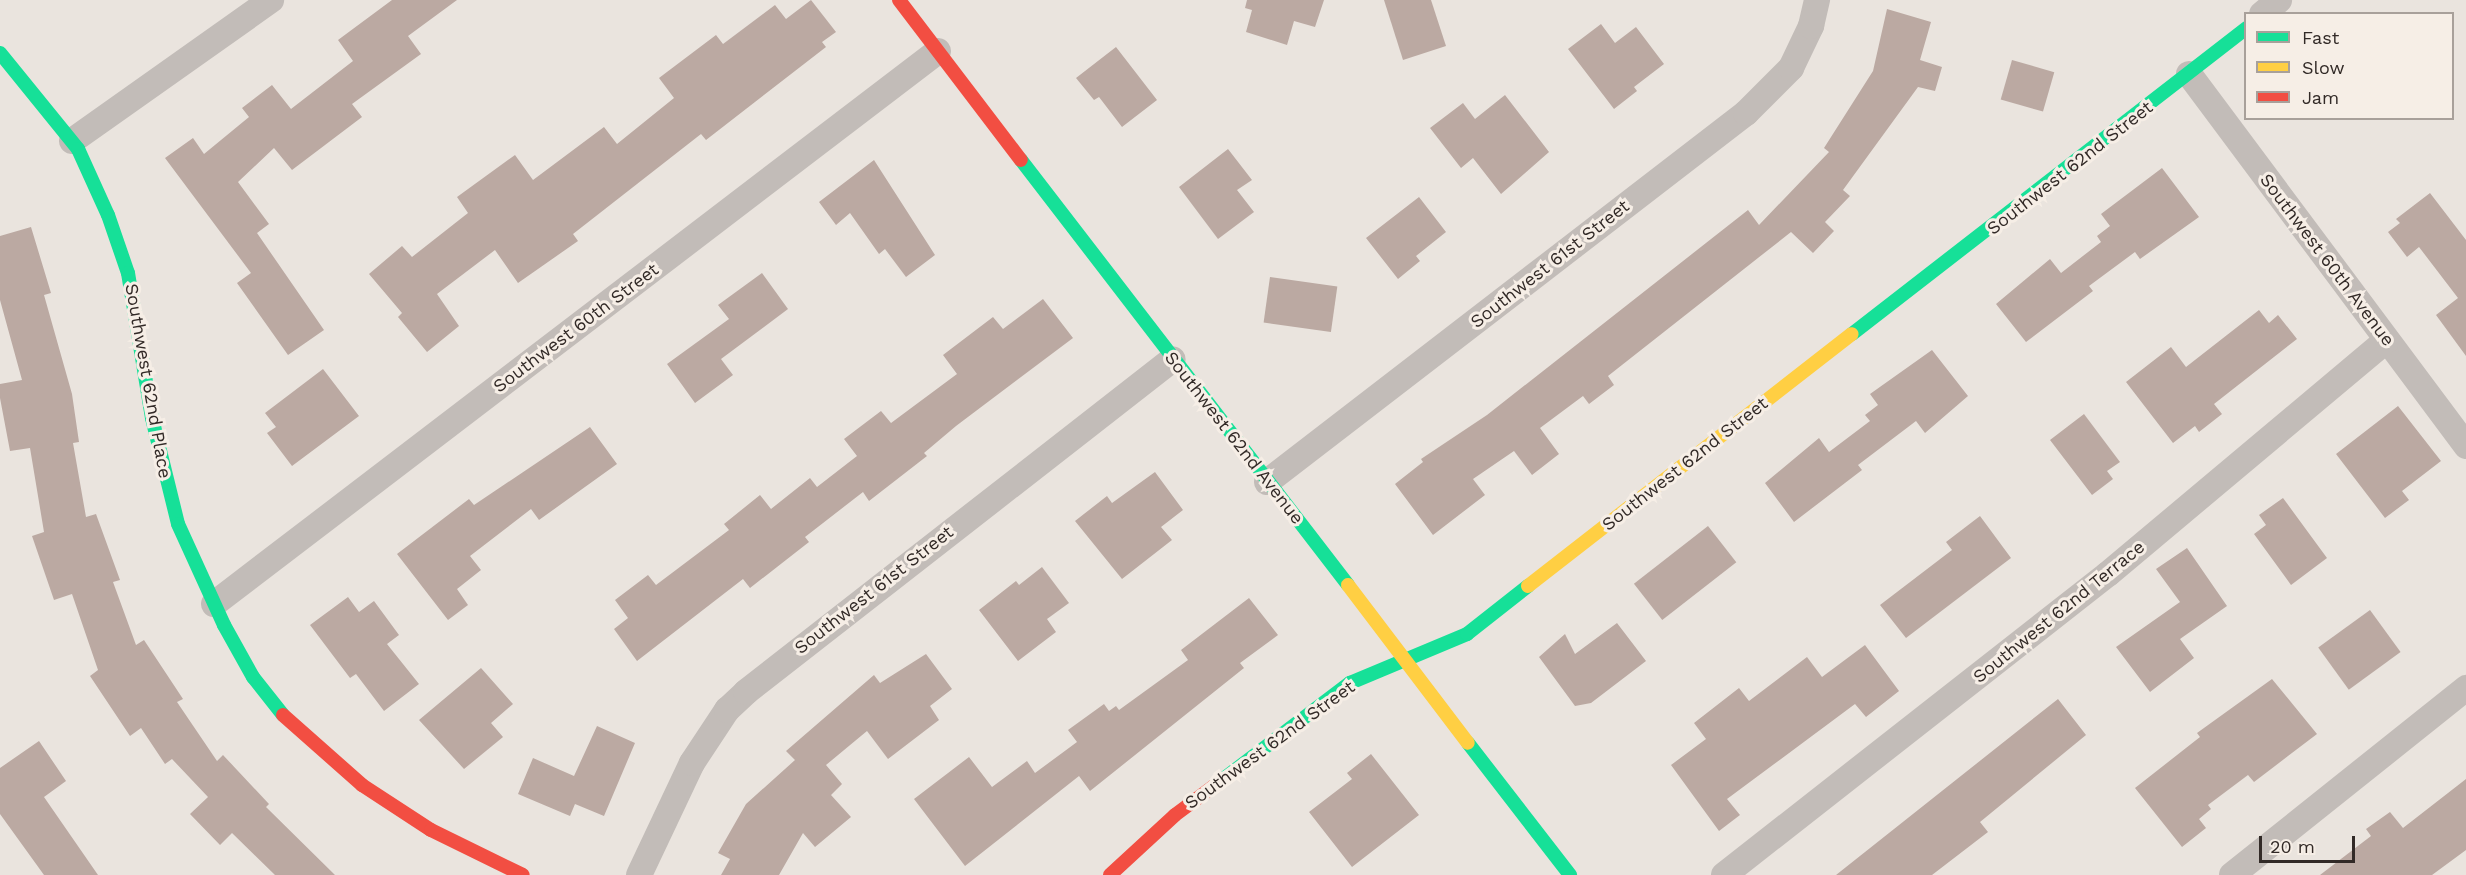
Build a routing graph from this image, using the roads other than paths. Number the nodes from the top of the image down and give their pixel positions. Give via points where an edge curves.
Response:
1 (271, 0) edge
2 (899, 0) edge
3 (1817, 0) edge
4 (2279, 0) edge
5 (2264, 12) edge
6 (2244, 30) edge
7 (938, 51) junction
8 (0, 53) edge
9 (2189, 74) junction
10 (72, 141) junction
11 (2387, 340) junction
12 (1173, 359) junction
13 (2466, 446) edge
14 (1268, 482) junction
15 (214, 604) junction
16 (1404, 659) junction
17 (2466, 688) edge
18 (522, 875) edge
19 (639, 875) edge
20 (1110, 875) edge
21 (1570, 875) edge
22 (1724, 875) edge
23 (2232, 875) edge

1 - 10 street
2 - 7 street, Southwest 62nd Avenue
3 - 14 street, Southwest 61st Street via 1811,26 1791,68 1746,113
4 - 5 street
6 - 9 street, Southwest 62nd Street
7 - 12 street, Southwest 62nd Avenue
7 - 15 street, Southwest 60th Street
8 - 10 street, Southwest 62nd Place
9 - 11 street, Southwest 60th Avenue
9 - 16 street, Southwest 62nd Street via 1467,634
10 - 15 street, Southwest 62nd Place via 119,242 136,307 164,472 178,524
11 - 13 street, Southwest 60th Avenue
11 - 22 street, Southwest 62nd Terrace via 2099,581
12 - 14 street, Southwest 62nd Avenue
12 - 19 street, Southwest 61st Street via 746,692 722,718 692,763
14 - 16 street, Southwest 62nd Avenue
15 - 18 street, Southwest 62nd Place via 268,698 324,753 410,817
16 - 20 street, Southwest 62nd Street via 1350,683 1175,815
16 - 21 street, Southwest 62nd Avenue
17 - 23 street

